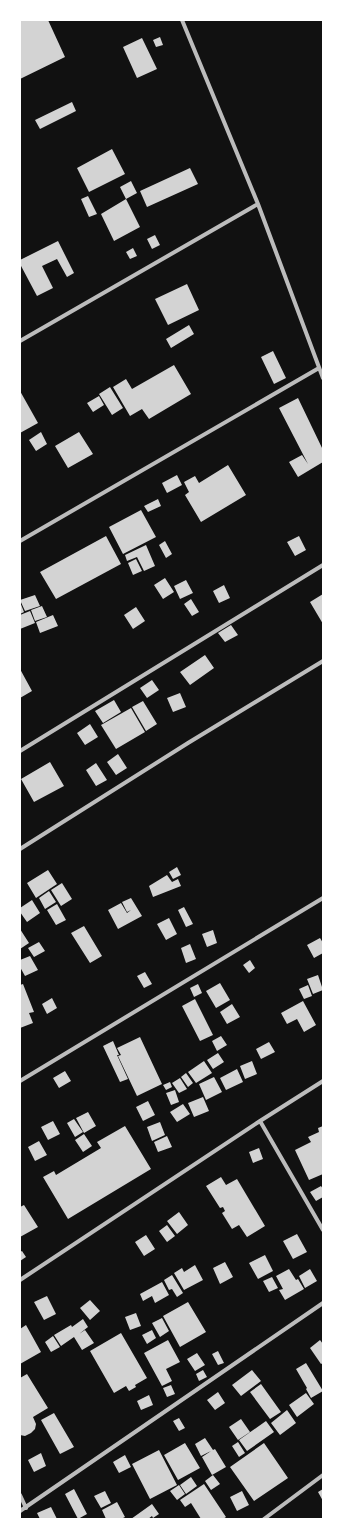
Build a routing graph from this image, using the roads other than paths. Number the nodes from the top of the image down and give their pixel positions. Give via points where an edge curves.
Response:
1 (182, 20) edge
2 (258, 204) junction
3 (20, 341) edge
4 (319, 368) junction
5 (323, 378) edge
6 (20, 541) edge
7 (323, 565) edge
8 (323, 662) edge
9 (20, 751) edge
10 (20, 849) edge
11 (323, 898) edge
12 (20, 1081) edge
13 (323, 1082) edge
14 (260, 1121) junction
15 (323, 1230) edge
16 (20, 1280) edge
17 (323, 1303) edge
18 (323, 1475) edge
19 (20, 1495) edge
20 (26, 1508) junction
21 (20, 1511) edge
22 (264, 1519) edge

1 - 2 street
2 - 3 street
2 - 4 street
4 - 5 street
4 - 6 street
7 - 9 street
8 - 10 street
11 - 12 street
13 - 14 street
14 - 15 street
14 - 16 street
17 - 20 street
18 - 22 street
19 - 20 street
20 - 21 street

